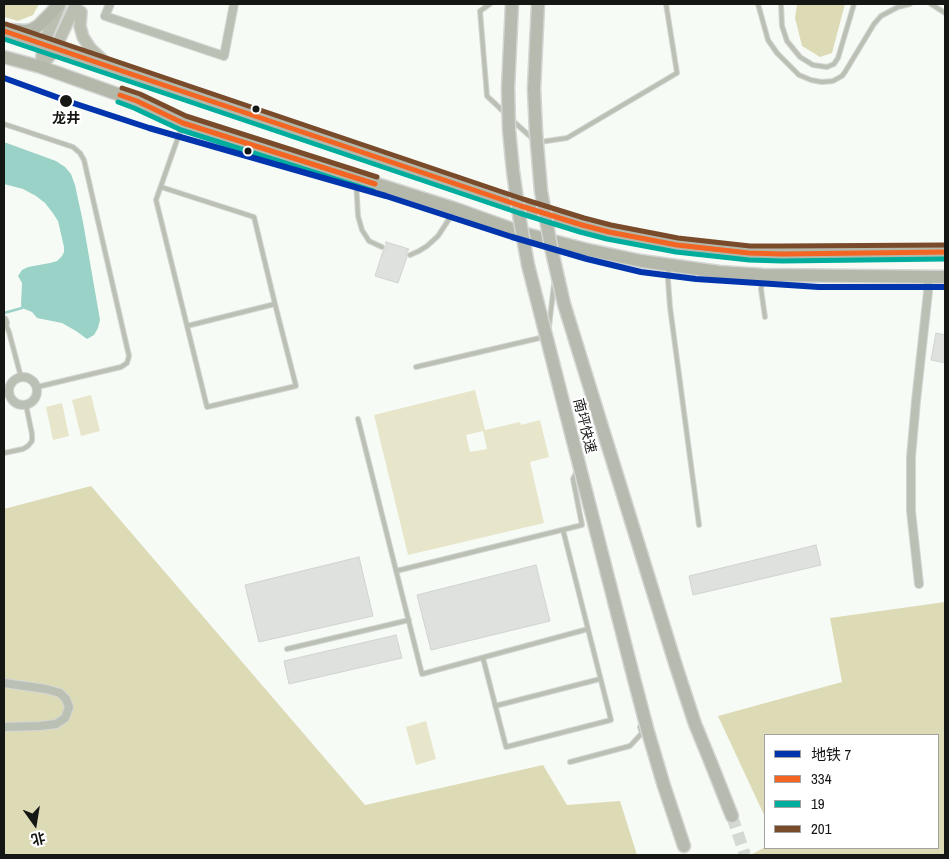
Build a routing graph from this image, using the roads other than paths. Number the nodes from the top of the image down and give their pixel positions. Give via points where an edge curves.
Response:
1 (59, 4) edge
2 (110, 4) edge
3 (234, 4) edge
4 (490, 4) edge
5 (512, 4) edge
6 (538, 4) edge
7 (666, 4) edge
8 (758, 4) edge
9 (781, 4) edge
10 (854, 4) edge
11 (910, 4) edge
12 (931, 4) edge
13 (81, 6) edge
14 (945, 13) edge
15 (4, 30) edge
16 (49, 47) junction
17 (4, 57) edge
18 (41, 67) junction
19 (111, 68) junction
20 (184, 122) junction
21 (4, 124) edge
22 (356, 178) junction
23 (160, 187) junction
24 (456, 209) junction
25 (560, 242) junction
26 (382, 246) dead end
27 (945, 252) edge
28 (410, 255) dead end
29 (669, 265) junction
30 (763, 275) junction
31 (928, 276) junction
32 (945, 276) edge
33 (275, 304) junction
34 (765, 317) dead end
35 (4, 322) edge
36 (187, 326) junction
37 (549, 336) junction
38 (416, 368) dead end
39 (21, 378) junction
40 (36, 387) junction
41 (26, 405) junction
42 (358, 419) dead end
43 (4, 453) edge
44 (577, 470) junction
45 (699, 525) dead end
46 (563, 530) junction
47 (396, 571) junction
48 (919, 584) dead end
49 (409, 620) junction
50 (588, 629) junction
51 (287, 649) dead end
52 (483, 658) junction
53 (623, 658) dead end
54 (600, 678) junction
55 (4, 683) edge
56 (495, 706) junction
57 (640, 724) dead end
58 (4, 727) edge
59 (570, 762) dead end
60 (732, 816) tunnel mouth
61 (684, 846) dead end

1 - 15 main road via 31,30
1 - 16 main road
2 - 3 street via 105,16 224,56
4 - 7 lane via 480,11 487,96 537,143 568,138 678,73
5 - 61 highway, 南坪快速, bridge via 508,88 510,130 528,265 632,675
6 - 60 highway, 南坪快速, bridge via 534,89 541,191 564,304 673,657
8 - 11 lane via 768,40 777,53 799,75 822,82 842,76 881,16
9 - 10 lane via 782,26 787,41 800,57 813,65 827,67 838,58
12 - 14 lane
13 - 16 main road
13 - 19 main road via 83,37
15 - 16 main road
16 - 18 main road
16 - 19 main road
17 - 18 main road
18 - 20 main road via 137,100
19 - 27 main road via 528,208 623,235 694,248 766,254
20 - 22 main road
20 - 23 lane
21 - 40 lane via 73,148 84,160 129,356 121,367
22 - 24 main road
22 - 26 lane via 362,230 369,241
23 - 33 lane via 254,217
23 - 36 lane via 156,200
24 - 25 main road via 526,234
24 - 28 lane via 438,236 419,252
25 - 29 main road
25 - 37 lane
29 - 30 main road
29 - 45 lane via 670,307
30 - 31 main road
30 - 34 lane via 760,289
31 - 32 main road
31 - 48 street via 910,465
33 - 36 lane
33 - 36 lane via 296,386 207,407
35 - 39 lane
37 - 38 lane
37 - 44 lane
39 - 40 street via 30,379
39 - 41 street via 11,384 9,394 14,402
40 - 41 street via 35,399
41 - 43 lane via 32,440 23,449
42 - 47 lane
44 - 46 lane via 573,479 582,525
44 - 53 lane
46 - 47 lane
46 - 50 lane
47 - 49 lane
49 - 51 lane
49 - 52 lane via 422,674
50 - 52 lane
50 - 54 lane
52 - 56 lane
54 - 56 lane
54 - 56 lane via 611,720 506,747
55 - 58 street via 60,693 68,707 65,718 56,724
57 - 59 lane via 642,733 630,746

